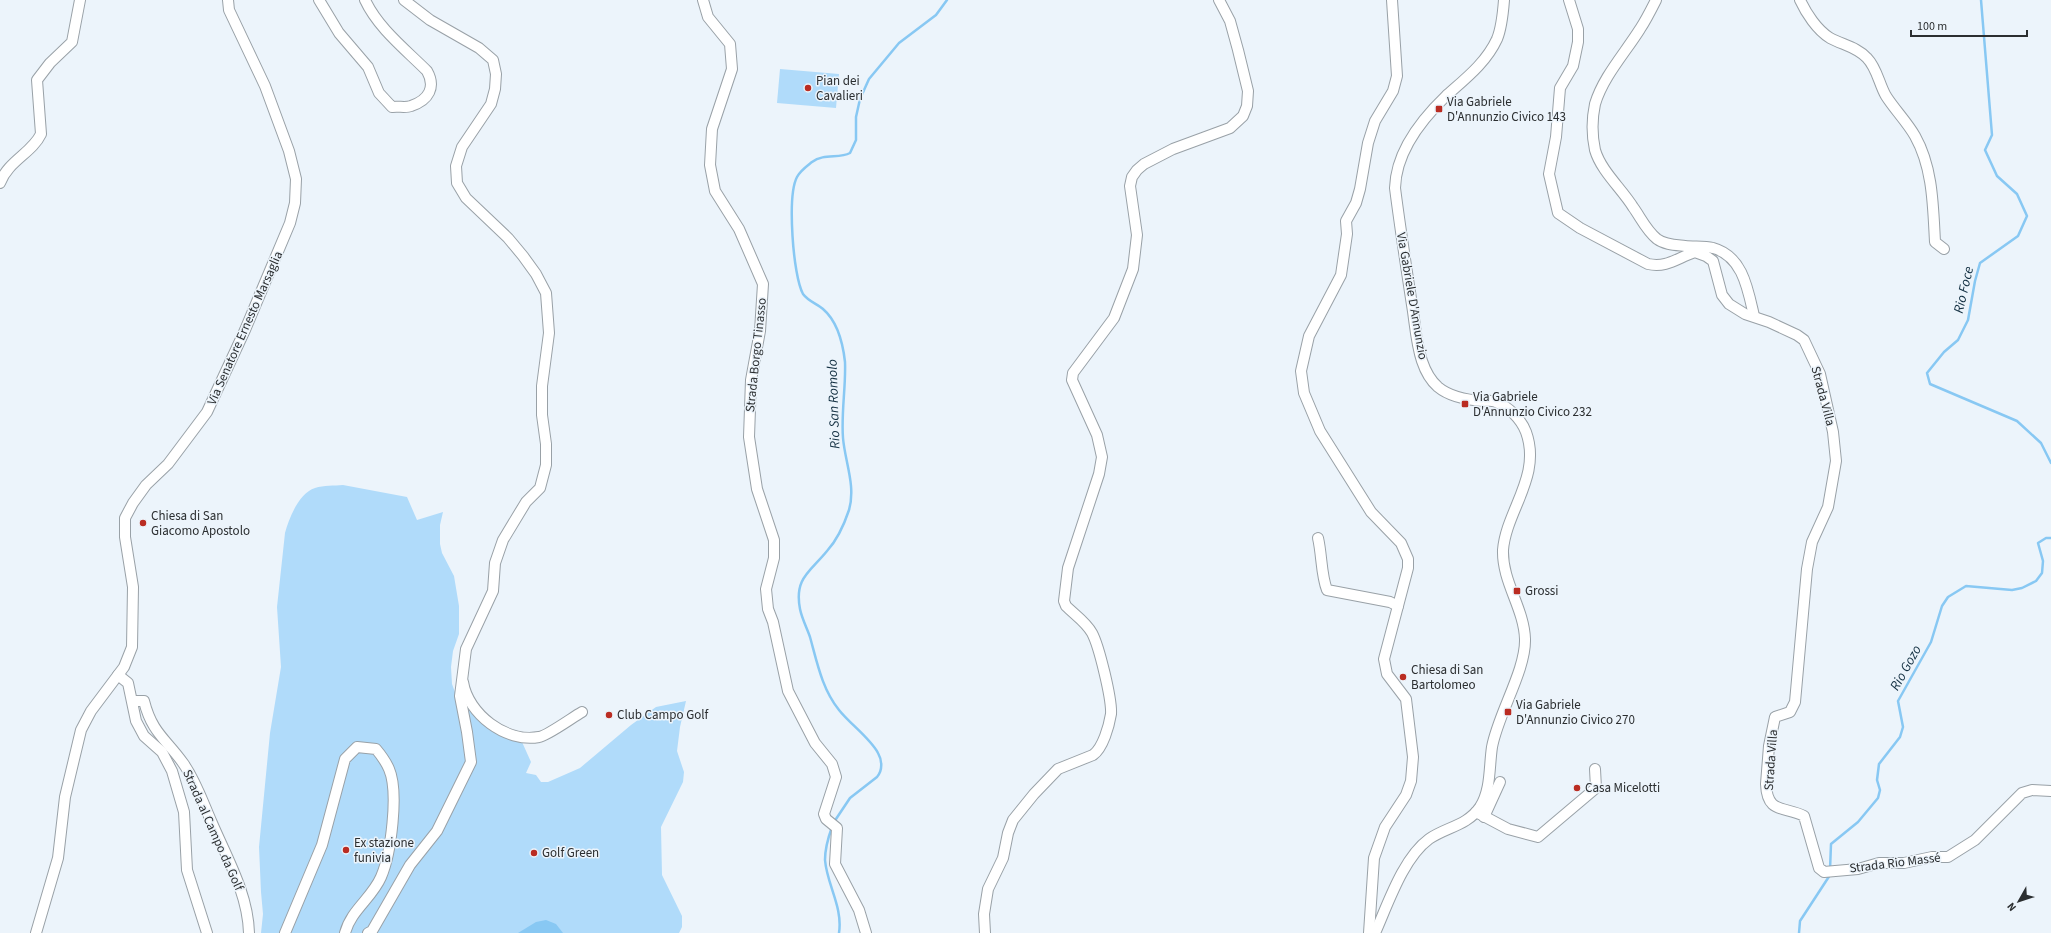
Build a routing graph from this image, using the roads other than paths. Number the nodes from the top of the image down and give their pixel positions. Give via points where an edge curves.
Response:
1 (80, 0) edge
2 (228, 0) edge
3 (319, 0) edge
4 (365, 0) edge
5 (404, 0) edge
6 (703, 0) edge
7 (1219, 0) edge
8 (1392, 0) edge
9 (1504, 0) edge
10 (1569, 0) edge
11 (1656, 0) edge
12 (1800, 0) edge
13 (0, 183) edge
14 (1944, 249) dead end
15 (1699, 250) junction
16 (1754, 316) junction
17 (1318, 538) dead end
18 (1398, 606) junction
19 (118, 675) junction
20 (462, 678) junction
21 (133, 701) junction
22 (582, 712) dead end
23 (1595, 769) dead end
24 (1500, 782) dead end
25 (2051, 791) edge
26 (1480, 814) junction
27 (1835, 870) joint
28 (36, 933) edge
29 (208, 933) edge
30 (249, 933) edge
31 (285, 933) edge
32 (345, 933) edge
33 (368, 933) edge
34 (866, 933) edge
35 (985, 933) edge
36 (1369, 933) edge
37 (1375, 933) edge

1 - 13 street via 72,42 37,80 42,134 38,141 12,164
2 - 19 street, Via Senatore Ernesto Marsaglia via 229,10 265,86 290,151 296,179 295,203 290,223 246,330 207,412 168,464 146,486 125,518 125,537 133,587 132,647
3 - 4 street via 339,33 368,67 379,93 392,106 411,106 427,95 432,86 432,79 384,28 369,10
5 - 20 street via 430,20 479,48 493,60 496,74 491,104 462,147 456,166 457,183 466,198 508,238 536,274 546,293 548,313 549,333 542,386 546,465 540,488 526,502 503,540 495,563 493,591 466,649
6 - 34 street, Strada Borgo Tinasso via 708,17 730,44 732,69 712,128 710,165 715,191 739,228 763,284 760,331 751,380 749,437 757,490 774,540 774,558 766,589 768,609 788,691 815,743 834,770 836,777 824,814 837,828 835,864 859,910
7 - 35 street via 1230,21 1238,50 1248,91 1247,106 1243,116 1230,128 1173,149 1137,170 1130,186 1137,235 1133,269 1114,318 1073,373 1072,380 1097,435 1102,457 1099,474 1068,568 1064,601 1092,633 1099,652 1110,703 1108,726 1097,752 1093,756 1058,769 1014,820 1008,833 1003,858 988,889 984,914
8 - 18 street via 1398,76 1393,91 1375,121 1368,143 1360,189 1346,221 1347,234 1341,275 1309,336 1301,371 1304,393 1320,432 1371,512 1401,543 1408,559
9 - 26 street, Via Gabriele D'Annunzio via 1497,39 1485,59 1444,98 1417,130 1395,173 1406,270 1420,358 1426,372 1437,386 1450,394 1464,399 1495,401 1510,410 1526,433 1529,449 1526,482 1505,535 1503,552 1505,571 1524,627 1524,656 1498,724
10 - 15 street via 1578,29 1578,42 1573,66 1560,88 1556,138 1549,174 1558,213 1580,228 1648,264 1665,265
11 - 15 street via 1598,98 1593,116 1595,149 1600,161 1645,227 1657,240
12 - 14 street via 1820,30 1868,59 1885,95 1914,135 1929,177 1935,242
15 - 16 street, Strada Villa via 1713,261 1722,295 1729,304 1738,311
15 - 16 street via 1712,248 1728,254 1736,263 1749,290
16 - 27 street, Strada Villa via 1804,340 1820,374 1836,446 1828,507 1812,542 1807,569 1795,702 1790,712 1775,717 1769,746 1766,784 1770,802 1777,808 1804,816 1819,868 1824,872
17 - 18 street via 1323,560 1323,580 1327,590 1390,602
18 - 36 street via 1384,658 1387,674 1406,700 1413,757 1411,781 1406,795 1385,827 1374,858
19 - 21 street via 128,682
19 - 28 street, Via Senatore Ernesto Marsaglia via 91,711 81,730 65,797 58,858
20 - 22 street via 464,688 476,710 495,727 514,736 540,737
20 - 33 street via 460,696 471,762 437,831 410,865 372,931
21 - 29 street via 136,721 144,736 162,752 172,771 184,812 187,870
21 - 30 street, Strada al Campo da Golf via 144,702 148,718 162,740 183,763 200,794 243,898
23 - 26 street via 1596,788 1538,837 1508,829
24 - 26 street, Via Gabriele D'Annunzio
25 - 27 street, Strada Rio Massé via 2032,790 2022,793 1975,840 1948,856
26 - 37 street, Via Gabriele D'Annunzio via 1430,839 1417,849 1406,865
31 - 32 street via 322,845 345,759 357,747 376,749 390,770 394,798 392,828 381,877 349,920

